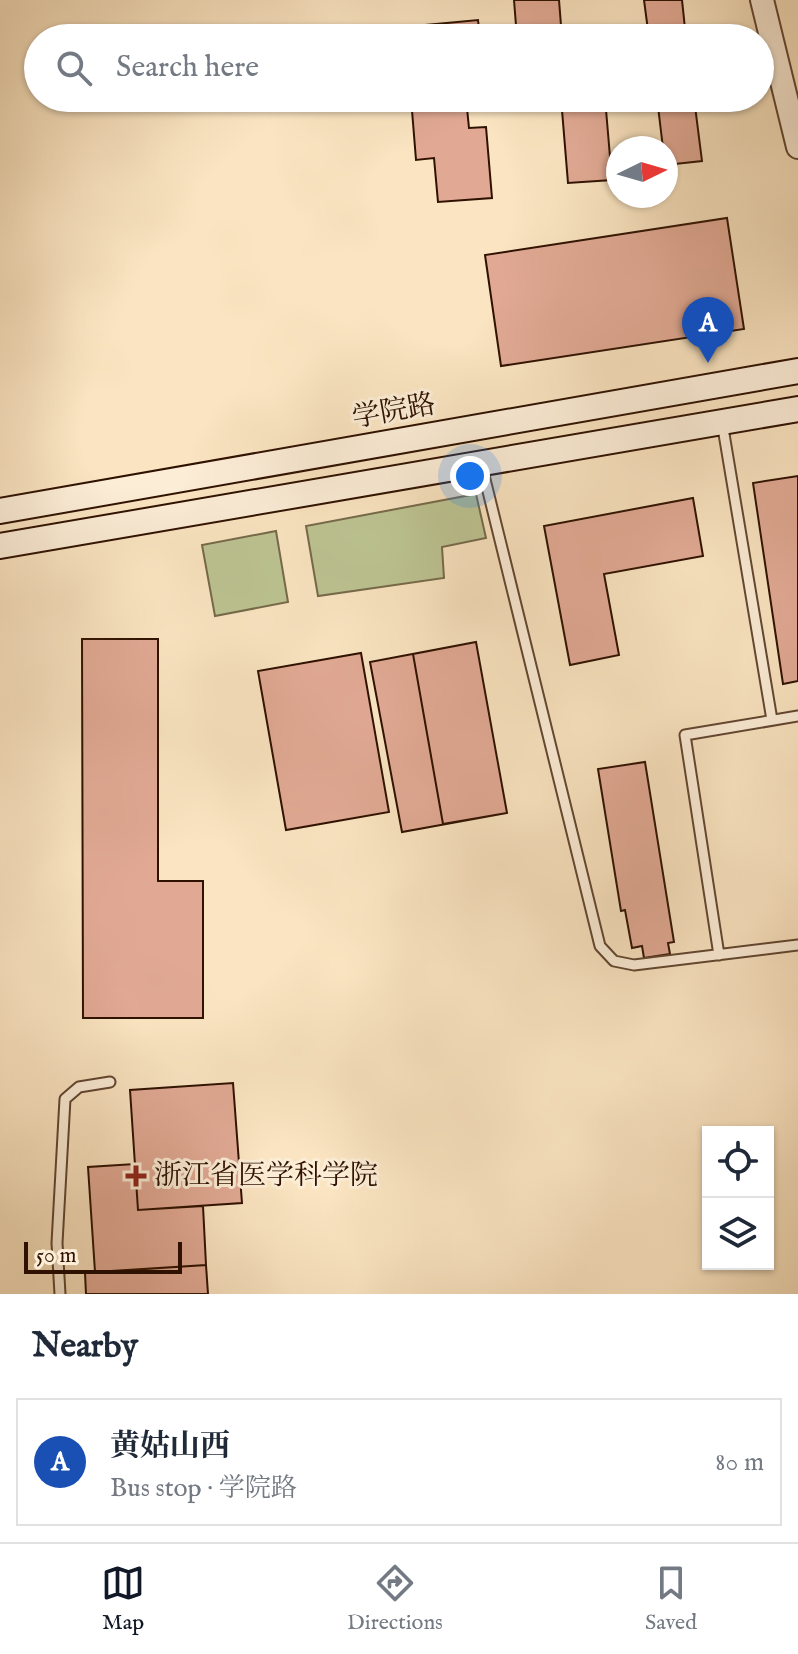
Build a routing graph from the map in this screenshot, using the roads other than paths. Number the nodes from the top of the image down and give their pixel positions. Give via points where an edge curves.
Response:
1 (762, 0) edge
2 (768, 24) edge
3 (774, 49) edge
4 (798, 147) edge
5 (798, 371) edge
6 (798, 409) edge
7 (722, 422) junction
8 (482, 463) junction
9 (0, 511) edge
10 (0, 546) edge
11 (798, 716) edge
12 (772, 720) junction
13 (798, 945) edge
14 (719, 955) junction
15 (110, 1082) dead end
16 (60, 1294) edge

1 - 2 street
3 - 4 street
5 - 9 main road, 学院路
6 - 7 main road
7 - 8 main road
7 - 12 lane
8 - 10 main road
8 - 14 lane via 600,946 614,961 634,965
11 - 12 lane
12 - 14 lane via 685,735
13 - 14 lane
15 - 16 lane via 79,1087 65,1099 57,1243

